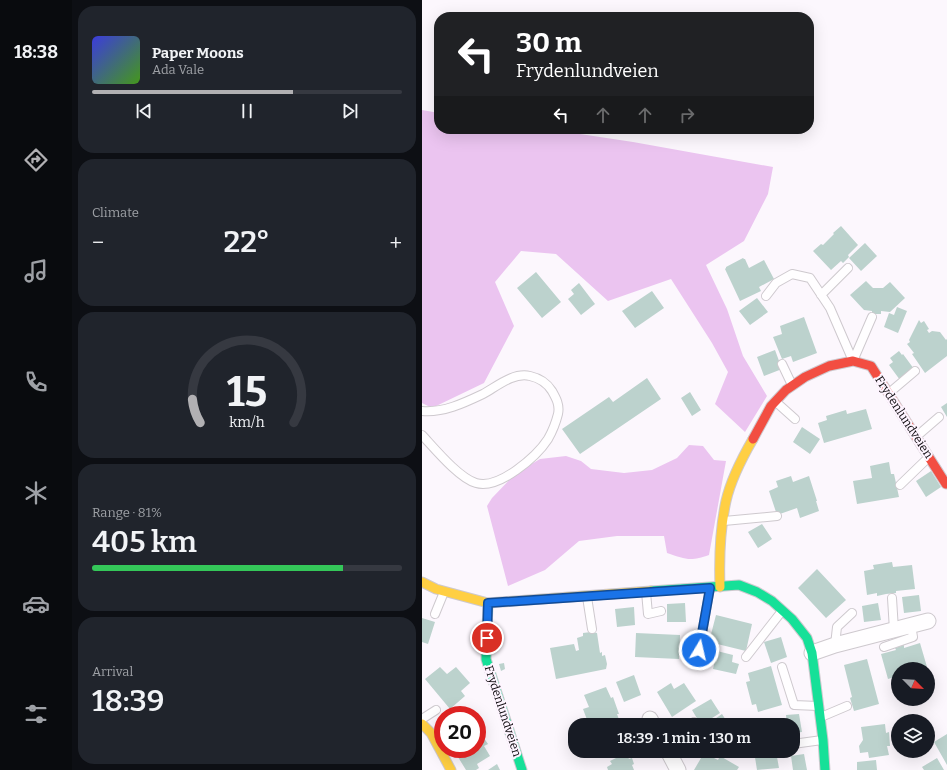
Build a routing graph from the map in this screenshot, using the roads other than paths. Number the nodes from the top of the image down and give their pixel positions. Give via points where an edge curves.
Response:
1 (848, 268) dead end
2 (766, 296) dead end
3 (821, 296) junction
4 (872, 317) dead end
5 (853, 361) junction
6 (782, 364) dead end
7 (915, 372) dead end
8 (792, 386) junction
9 (888, 393) junction
10 (775, 401) junction
11 (422, 411) edge
12 (939, 418) dead end
13 (795, 419) dead end
14 (422, 435) edge
15 (916, 436) junction
16 (929, 457) junction
17 (946, 481) edge
18 (900, 485) dead end
19 (777, 516) dead end
20 (723, 521) junction
21 (422, 582) edge
22 (720, 587) junction
23 (710, 588) junction
24 (444, 591) junction
25 (646, 592) junction
26 (587, 597) junction
27 (892, 598) dead end
28 (488, 603) junction
29 (661, 611) dead end
30 (783, 611) junction
31 (852, 612) dead end
32 (436, 614) dead end
33 (928, 621) dead end
34 (911, 626) junction
35 (592, 629) dead end
36 (894, 630) junction
37 (835, 645) junction
38 (884, 647) dead end
39 (711, 653) dead end
40 (812, 653) junction
41 (746, 657) dead end
42 (782, 667) dead end
43 (819, 706) junction
44 (847, 706) dead end
45 (434, 711) edge
46 (820, 717) junction
47 (422, 719) edge
48 (422, 724) edge
49 (823, 740) junction
50 (800, 743) edge
51 (674, 758) edge
52 (451, 770) edge
53 (522, 770) edge
54 (678, 770) edge
55 (825, 770) edge

1 - 3 lane
2 - 3 lane via 776,283 792,274 810,278
3 - 5 lane via 830,308
4 - 5 lane
5 - 8 street, Frydenlundveien via 829,366
5 - 9 street, Frydenlundveien via 871,366
6 - 8 lane
7 - 9 lane
8 - 10 street, Frydenlundveien
9 - 15 street, Frydenlundveien
10 - 13 lane
10 - 20 street, Frydenlundveien via 738,466 726,500
11 - 14 lane via 438,411 461,404 522,375 545,382 558,404 558,413 552,429 541,447 518,469 496,482 477,484 464,477
12 - 15 lane
15 - 16 street, Frydenlundveien
16 - 17 street, Frydenlundveien
16 - 18 lane
19 - 20 lane
20 - 22 street, Frydenlundveien
21 - 24 street
22 - 23 street
22 - 30 street via 739,585 757,592
23 - 25 street
23 - 39 lane via 699,650
24 - 28 street
24 - 32 lane
25 - 26 street
25 - 29 lane via 648,614
26 - 28 street
26 - 35 lane
27 - 36 lane
28 - 53 street, Frydenlundveien via 486,659
30 - 40 street via 807,638
30 - 41 lane
31 - 37 lane via 838,627
33 - 34 street
34 - 36 street
34 - 38 lane via 913,637
36 - 37 street
37 - 40 street
40 - 43 street
42 - 43 lane via 794,705
43 - 46 street
44 - 46 lane
45 - 47 lane
46 - 49 street
48 - 52 street via 431,733
49 - 50 lane
49 - 55 street
51 - 54 street

